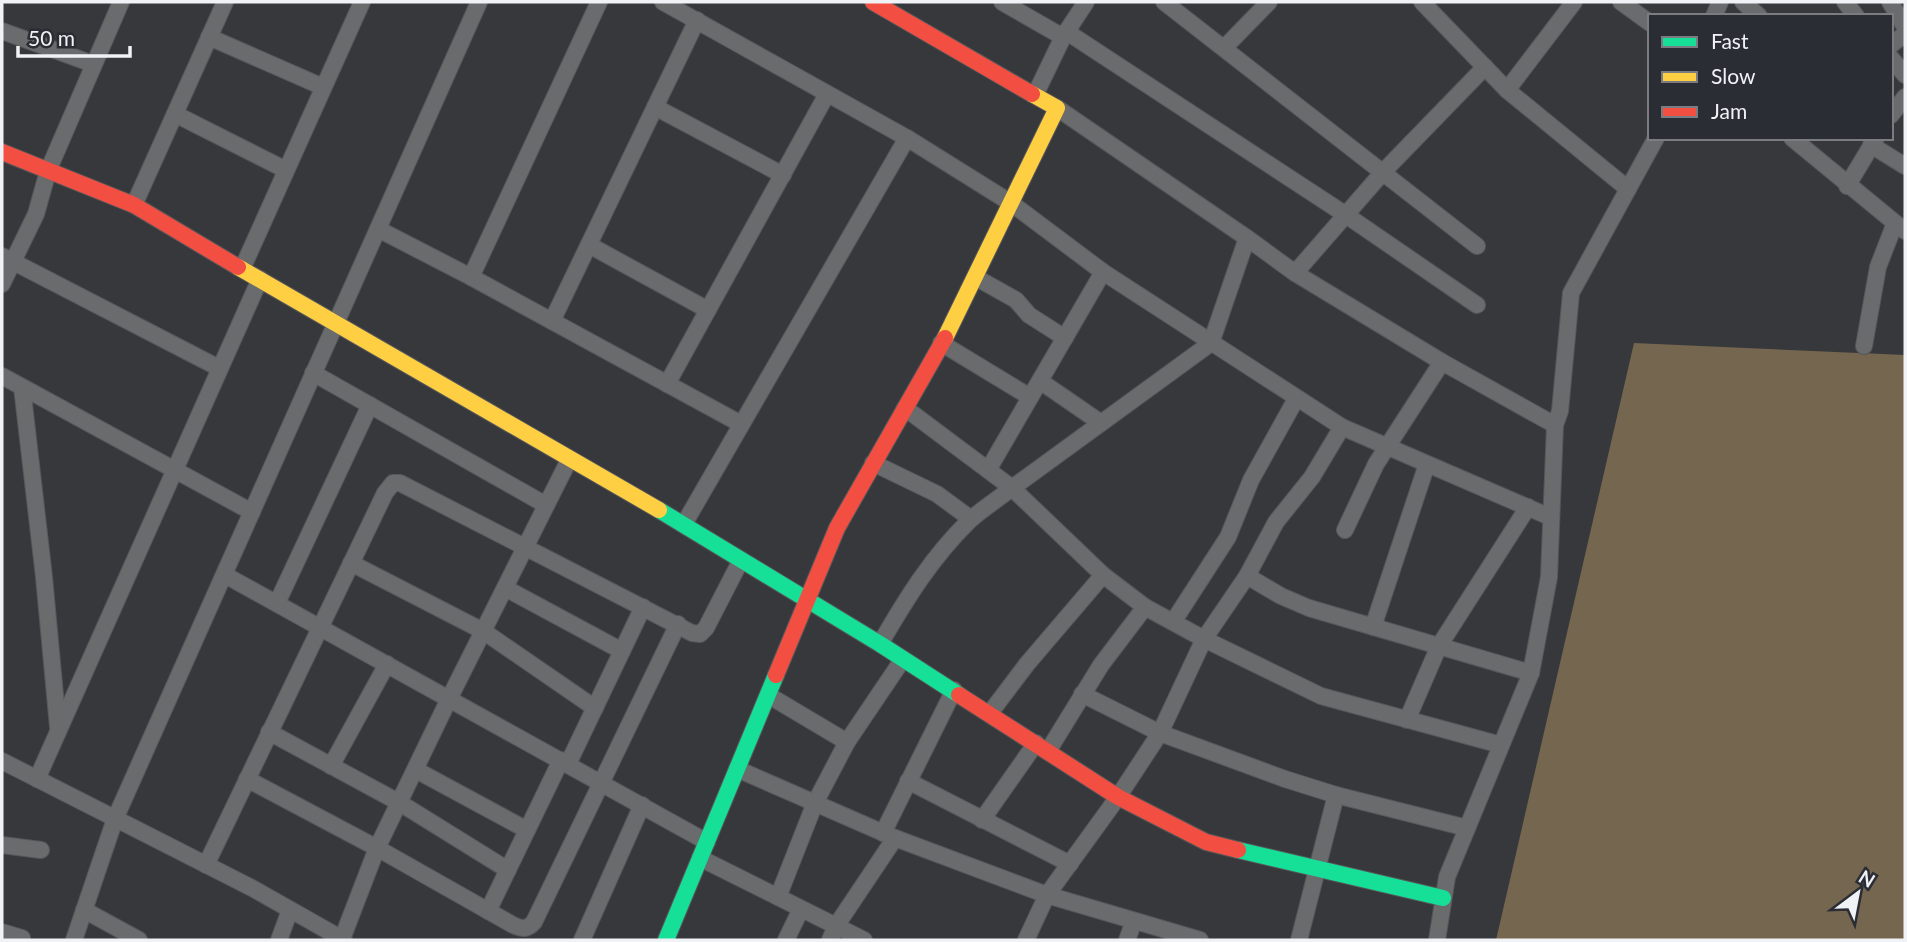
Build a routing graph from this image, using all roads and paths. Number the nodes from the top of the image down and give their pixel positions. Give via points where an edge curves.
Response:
1 (121, 2) edge
2 (225, 2) edge
3 (362, 2) edge
4 (479, 2) edge
5 (599, 2) edge
6 (663, 2) edge
7 (873, 2) edge
8 (1002, 2) edge
9 (1086, 2) edge
10 (1164, 2) edge
11 (1269, 2) edge
12 (1422, 2) edge
13 (1574, 2) edge
14 (1620, 2) edge
15 (1743, 2) edge
16 (1890, 2) edge
17 (1757, 14) edge
18 (696, 20) junction
19 (1648, 22) edge
20 (1905, 27) edge
21 (2, 31) edge
22 (1065, 35) junction
23 (209, 37) junction
24 (1224, 48) junction
25 (1893, 60) edge
26 (93, 64) junction
27 (1485, 67) junction
28 (1905, 75) edge
29 (323, 87) junction
30 (1507, 90) junction
31 (828, 94) junction
32 (1035, 95) junction
33 (1905, 97) edge
34 (655, 107) junction
35 (1057, 108) junction
36 (1893, 113) edge
37 (175, 114) junction
38 (907, 138) junction
39 (1655, 140) edge
40 (1794, 140) edge
41 (1873, 141) edge
42 (2, 152) edge
43 (1905, 166) edge
44 (286, 170) junction
45 (48, 171) junction
46 (1384, 171) junction
47 (783, 175) junction
48 (1847, 186) junction
49 (1628, 189) junction
50 (1011, 204) junction
51 (134, 205) junction
52 (1346, 215) junction
53 (1900, 227) edge
54 (379, 229) junction
55 (1247, 238) junction
56 (589, 245) junction
57 (1477, 246) dead end
58 (8, 258) edge
59 (243, 269) junction
60 (1103, 272) junction
61 (1296, 273) junction
62 (471, 277) junction
63 (975, 277) junction
64 (260, 279) junction
65 (2, 284) edge
66 (1477, 306) dead end
67 (708, 310) junction
68 (552, 321) junction
69 (335, 324) junction
70 (1065, 338) junction
71 (1210, 342) junction
72 (941, 344) junction
73 (1864, 346) dead end
74 (1442, 362) junction
75 (219, 368) junction
76 (313, 373) junction
77 (2, 376) edge
78 (1040, 381) junction
79 (667, 384) junction
80 (22, 387) junction
81 (1030, 397) junction
82 (1296, 399) junction
83 (370, 405) junction
84 (905, 408) junction
85 (1101, 423) junction
86 (741, 424) junction
87 (1555, 425) junction
88 (1342, 428) junction
89 (1388, 447) junction
90 (569, 460) junction
91 (873, 463) junction
92 (1427, 464) junction
93 (988, 470) junction
94 (173, 471) junction
95 (1012, 488) junction
96 (546, 505) junction
97 (1528, 507) junction
98 (252, 512) junction
99 (1550, 517) junction
100 (971, 519) junction
101 (684, 524) junction
102 (1345, 530) dead end
103 (525, 547) junction
104 (741, 561) junction
105 (351, 563) junction
106 (225, 575) junction
107 (1103, 575) junction
108 (1247, 576) junction
109 (505, 588) junction
110 (807, 600) junction
111 (277, 603) junction
112 (643, 607) junction
113 (1145, 607) junction
114 (1172, 622) junction
115 (678, 624) junction
116 (320, 627) junction
117 (1373, 627) junction
118 (483, 631) junction
119 (1203, 639) junction
120 (880, 644) junction
121 (1439, 646) junction
122 (622, 651) junction
123 (903, 659) junction
124 (387, 664) junction
125 (1531, 673) junction
126 (954, 690) junction
127 (1082, 694) junction
128 (768, 695) junction
129 (449, 699) junction
130 (595, 708) junction
131 (990, 713) junction
132 (1408, 720) junction
133 (58, 730) junction
134 (270, 732) junction
135 (1160, 733) junction
136 (846, 742) junction
137 (1501, 745) junction
138 (1042, 747) junction
139 (2, 761) edge
140 (564, 762) junction
141 (331, 766) junction
142 (737, 769) junction
143 (416, 770) junction
144 (37, 779) junction
145 (247, 779) junction
146 (908, 781) junction
147 (601, 783) junction
148 (1336, 795) junction
149 (1118, 797) junction
150 (400, 803) junction
151 (815, 803) junction
152 (642, 806) junction
153 (115, 818) junction
154 (982, 820) junction
155 (1467, 828) junction
156 (527, 830) junction
157 (889, 835) junction
158 (707, 842) junction
159 (2, 845) edge
160 (377, 848) junction
161 (41, 850) dead end
162 (700, 858) junction
163 (1070, 864) junction
164 (206, 865) junction
165 (1318, 869) junction
166 (508, 870) junction
167 (1047, 895) junction
168 (778, 897) junction
169 (1443, 898) junction
170 (801, 909) junction
171 (84, 910) junction
172 (290, 910) junction
173 (488, 911) junction
174 (1133, 921) junction
175 (2, 932) edge
176 (833, 933) edge
177 (22, 938) dead end
178 (74, 940) edge
179 (139, 940) edge
180 (279, 940) edge
181 (343, 940) edge
182 (582, 940) edge
183 (666, 940) edge
184 (786, 940) edge
185 (864, 940) edge
186 (1026, 940) edge
187 (1127, 940) edge
188 (1200, 940) edge
189 (1299, 940) edge
190 (1437, 940) edge

1 - 26 street
2 - 23 street
3 - 29 street
4 - 54 street
5 - 62 street
6 - 18 street
7 - 32 street
8 - 22 street
9 - 22 street
10 - 24 street
11 - 24 street
12 - 27 street
13 - 30 street
14 - 19 street
15 - 17 street
16 - 20 street
18 - 31 street
18 - 34 street
21 - 26 street
22 - 32 street
22 - 52 street
23 - 29 street
23 - 37 street
24 - 46 street
25 - 28 street
26 - 45 street
27 - 30 street
27 - 46 street
29 - 44 street
30 - 49 street
31 - 38 street
31 - 47 street
32 - 35 street
33 - 36 street
34 - 47 street
34 - 56 street
35 - 50 street
35 - 55 street
37 - 44 street
37 - 51 street
38 - 50 street
38 - 86 street
39 - 49 street
40 - 48 street
41 - 43 street
41 - 48 street
42 - 45 street
44 - 59 street
45 - 51 street
45 - 58 street via 36,215
46 - 52 street
46 - 57 street
47 - 67 street
48 - 53 street
49 - 87 street via 1570,293
50 - 60 street
50 - 63 street
51 - 59 street
52 - 61 street
52 - 66 street
53 - 73 street via 1878,267
54 - 62 street
54 - 69 street
55 - 61 street
55 - 71 street
56 - 67 street
56 - 68 street
58 - 65 street
58 - 75 street
59 - 64 street
60 - 70 street
60 - 71 street
61 - 74 street
62 - 68 street
63 - 70 street via 1016,300
63 - 72 street
64 - 69 street
64 - 75 street
67 - 79 street
68 - 79 street
69 - 76 street
69 - 90 street
70 - 78 street
71 - 82 street
71 - 85 street
72 - 81 street
72 - 84 street
74 - 87 street
74 - 89 street
75 - 94 street
76 - 83 street
76 - 98 street
77 - 80 street
78 - 81 street
78 - 85 street
79 - 86 street
80 - 94 street
80 - 133 street
81 - 93 street
82 - 88 street
82 - 114 street via 1256,469 1228,537
83 - 96 street
83 - 111 street
84 - 91 street
84 - 93 street
85 - 95 street
86 - 101 street
87 - 99 street
88 - 89 street
88 - 108 street via 1312,477 1276,522
89 - 92 street
89 - 102 street
90 - 96 street
90 - 101 street
91 - 100 street via 937,494
91 - 110 street via 836,528
92 - 97 street
92 - 117 street
93 - 95 street
94 - 98 street
94 - 133 street
95 - 100 street
95 - 107 street
96 - 103 street
97 - 99 street
97 - 121 street
98 - 106 street
99 - 125 street via 1549,577
100 - 120 street via 910,592
101 - 104 street
103 - 105 street via 393,483
103 - 109 street
103 - 112 street
104 - 110 street
104 - 115 street via 703,633 692,633
105 - 116 street
105 - 118 street
106 - 111 street
106 - 153 street
107 - 113 street
107 - 131 street
108 - 117 street via 1309,608
108 - 119 street
109 - 118 street
109 - 122 street
110 - 120 street
110 - 128 street
111 - 116 street
112 - 115 street
112 - 122 street
113 - 114 street
113 - 127 street
114 - 119 street
115 - 147 street
116 - 124 street
116 - 134 street
117 - 121 street
118 - 129 street
118 - 130 street
119 - 132 street via 1321,696
119 - 135 street
120 - 123 street
121 - 125 street
121 - 132 street
122 - 130 street
123 - 126 street
123 - 136 street
124 - 129 street
124 - 141 street
125 - 137 street
126 - 131 street
126 - 146 street
127 - 135 street
127 - 138 street
128 - 136 street
128 - 142 street
129 - 140 street
129 - 143 street
130 - 140 street
131 - 138 street
132 - 137 street
133 - 144 street
134 - 141 street
134 - 145 street
135 - 148 street
135 - 149 street
136 - 151 street
137 - 155 street
138 - 149 street
138 - 154 street
139 - 144 street
140 - 147 street
140 - 156 street
141 - 150 street
142 - 151 street
142 - 158 street
143 - 150 street
143 - 156 street
144 - 153 street
145 - 160 street
145 - 164 street
146 - 154 street
146 - 157 street
147 - 152 street
147 - 173 street via 529,928 521,929
148 - 155 street
148 - 165 street
149 - 163 street
149 - 165 street via 1206,842
150 - 160 street
150 - 166 street
151 - 157 street
151 - 168 street
152 - 158 street
152 - 182 street
153 - 164 street
153 - 171 street
154 - 163 street
155 - 169 street
156 - 166 street
157 - 167 street
157 - 176 street
158 - 162 street
159 - 161 street
160 - 173 street
160 - 181 street
162 - 168 street
162 - 183 street
163 - 167 street
164 - 172 street
165 - 169 street
165 - 189 street
166 - 173 street
167 - 174 street
167 - 186 street
168 - 170 street
169 - 190 street
170 - 176 street
170 - 184 street
171 - 178 street
171 - 179 street
172 - 180 street
172 - 181 street
174 - 187 street
174 - 188 street
175 - 177 street
176 - 185 street

